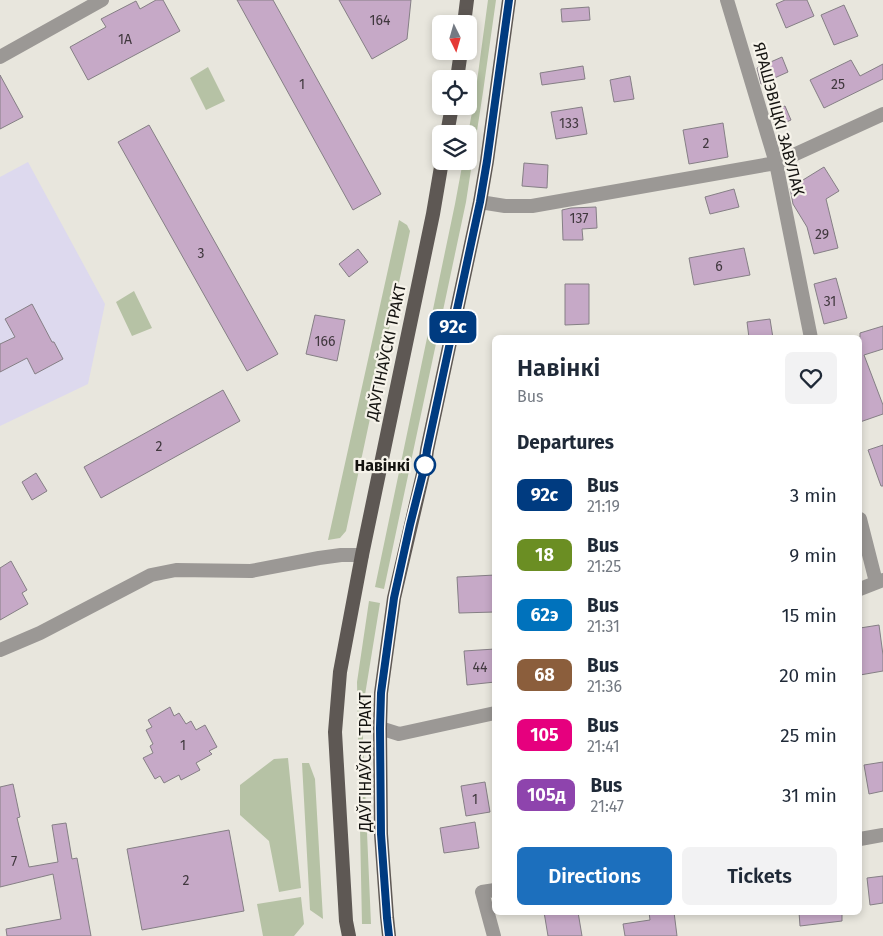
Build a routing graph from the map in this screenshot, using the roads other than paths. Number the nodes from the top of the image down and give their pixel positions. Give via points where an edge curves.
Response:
1 (102, 0) edge
2 (467, 0) edge
3 (509, 0) edge
4 (727, 0) edge
5 (465, 15) edge
6 (0, 57) edge
7 (883, 114) edge
8 (776, 163) junction
9 (440, 170) edge
10 (480, 202) junction
11 (810, 335) edge
12 (862, 525) edge
13 (362, 555) junction
14 (880, 581) edge
15 (862, 588) edge
16 (0, 650) edge
17 (492, 714) edge
18 (380, 728) junction
19 (883, 835) edge
20 (862, 839) edge
21 (489, 891) edge
22 (349, 936) edge
23 (389, 936) edge
24 (494, 936) edge

1 - 6 street
2 - 5 main road
3 - 10 main road, ДАЎГІНАЎСКІ ТРАКТ
4 - 8 street, ЯРАШЭВІЦКІ ЗАВУЛАК
7 - 8 street
8 - 10 street via 532,206
8 - 11 street, ЯРАШЭВІЦКІ ЗАВУЛАК
9 - 13 main road, ДАЎГІНАЎСКІ ТРАКТ
10 - 18 main road, ДАЎГІНАЎСКІ ТРАКТ via 394,598 381,693
12 - 14 street
13 - 16 street via 326,557 251,572 176,570 151,575 40,633
13 - 22 main road, ДАЎГІНАЎСКІ ТРАКТ via 340,672 335,732
14 - 15 street
17 - 18 street via 399,734
18 - 23 main road, ДАЎГІНАЎСКІ ТРАКТ via 381,834
19 - 20 street
21 - 24 street

